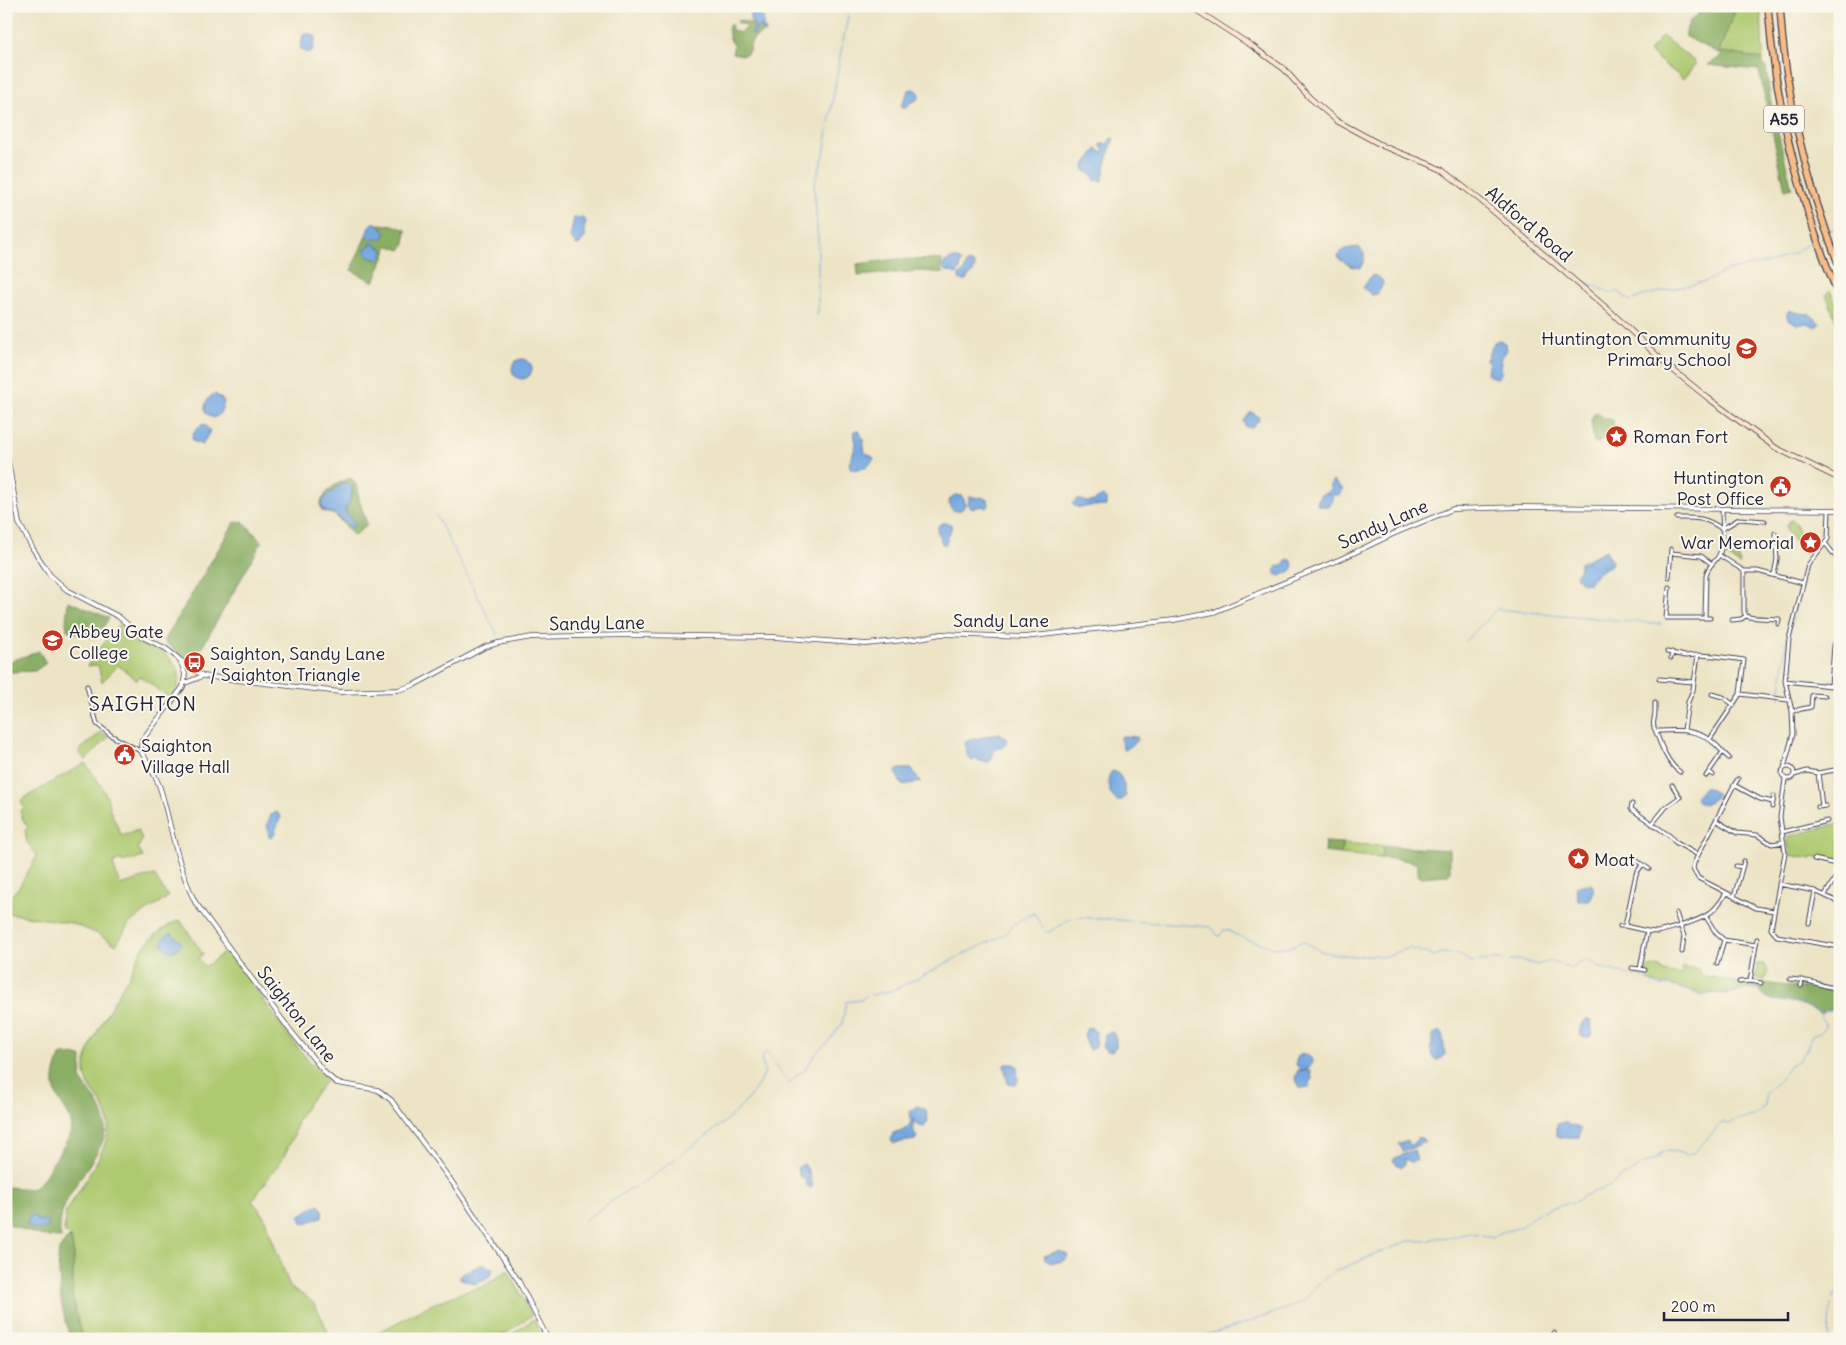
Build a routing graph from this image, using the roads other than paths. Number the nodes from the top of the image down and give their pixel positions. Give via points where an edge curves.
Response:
1 (1190, 6) edge
2 (1768, 6) edge
3 (1780, 6) edge
4 (1840, 268) edge
5 (1840, 300) edge
6 (6, 449) edge
7 (1840, 479) edge
8 (1722, 509) junction
9 (1829, 510) junction
10 (1840, 510) edge
11 (1677, 518) dead end
12 (1765, 521) dead end
13 (1722, 529) junction
14 (1775, 533) dead end
15 (1825, 543) junction
16 (1719, 555) junction
17 (1840, 562) edge
18 (1712, 564) junction
19 (1744, 571) junction
20 (1774, 575) junction
21 (1669, 577) dead end
22 (1803, 583) junction
23 (1669, 587) dead end
24 (1746, 616) junction
25 (1705, 618) junction
26 (1710, 618) dead end
27 (1732, 620) dead end
28 (1778, 624) dead end
29 (1840, 629) edge
30 (1834, 646) junction
31 (1840, 646) edge
32 (1745, 655) dead end
33 (1698, 656) junction
34 (178, 658) junction
35 (1670, 658) dead end
36 (1744, 660) junction
37 (203, 676) junction
38 (1659, 679) dead end
39 (1785, 681) junction
40 (1693, 682) junction
41 (185, 684) junction
42 (87, 686) dead end
43 (1830, 686) junction
44 (1836, 686) dead end
45 (1740, 694) junction
46 (1714, 696) dead end
47 (1824, 696) dead end
48 (1790, 700) junction
49 (1655, 703) dead end
50 (1734, 705) junction
51 (1840, 708) edge
52 (1792, 711) junction
53 (1840, 712) edge
54 (1684, 730) junction
55 (1840, 730) edge
56 (1656, 732) junction
57 (1710, 739) junction
58 (142, 752) junction
59 (1722, 753) junction
60 (1729, 758) dead end
61 (1839, 760) edge
62 (1786, 768) junction
63 (1840, 769) edge
64 (1680, 772) dead end
65 (1709, 772) junction
66 (1818, 773) junction
67 (1795, 774) junction
68 (1714, 775) dead end
69 (1706, 776) dead end
70 (1738, 779) dead end
71 (1787, 779) junction
72 (1672, 784) dead end
73 (1734, 786) junction
74 (1774, 796) dead end
75 (1772, 802) junction
76 (1632, 804) dead end
77 (1822, 806) dead end
78 (1772, 807) dead end
79 (1631, 809) junction
80 (1630, 814) dead end
81 (1717, 821) junction
82 (1827, 821) dead end
83 (1652, 824) junction
84 (1782, 832) junction
85 (1784, 842) junction
86 (1698, 855) junction
87 (1634, 859) dead end
88 (1814, 860) dead end
89 (1744, 861) dead end
90 (1840, 864) edge
91 (1642, 865) junction
92 (1736, 866) dead end
93 (1742, 867) junction
94 (1650, 870) dead end
95 (1840, 870) edge
96 (1779, 884) junction
97 (1815, 891) junction
98 (1726, 892) junction
99 (1825, 894) junction
100 (1734, 897) junction
101 (1840, 903) edge
102 (1774, 911) junction
103 (1676, 913) dead end
104 (1706, 917) junction
105 (1809, 923) dead end
106 (1620, 926) dead end
107 (1626, 926) junction
108 (1680, 926) junction
109 (1647, 931) junction
110 (1757, 939) dead end
111 (1724, 940) junction
112 (1756, 945) junction
113 (1840, 947) edge
114 (1682, 952) dead end
115 (1714, 958) dead end
116 (1632, 968) dead end
117 (1640, 969) junction
118 (1645, 970) dead end
119 (1790, 979) dead end
120 (1802, 980) junction
121 (1750, 981) junction
122 (1739, 982) dead end
123 (1761, 983) dead end
124 (1840, 985) edge
125 (1801, 986) dead end
126 (1554, 1334) dead end
127 (548, 1339) edge
128 (1554, 1339) edge

1 - 7 main road, Aldford Road via 1284,70 1336,121 1385,147 1442,170 1708,398 1776,448
2 - 5 highway, A55 via 1779,98 1791,155 1816,241
3 - 4 highway, A55 via 1790,94 1799,137
6 - 34 street via 19,523 50,575 67,590 119,617
8 - 9 street, Sandy Lane
8 - 13 street
8 - 37 street, Sandy Lane via 1454,509 1214,612 1174,620 1025,637 941,634 866,644 774,636 532,637 486,647 414,685 398,690 340,692
9 - 10 street, Sandy Lane
9 - 15 street
11 - 13 street via 1702,518
12 - 13 street via 1739,519
13 - 16 street
14 - 20 street via 1777,559
15 - 17 street
15 - 22 street via 1808,566
16 - 18 street
16 - 19 street
18 - 21 street via 1700,556 1671,551
18 - 25 street via 1706,576
19 - 20 street
19 - 24 street
20 - 22 street
22 - 39 street via 1789,639
23 - 25 street via 1666,620
24 - 27 street
24 - 28 street via 1780,617
25 - 26 street
29 - 30 street
30 - 31 street
30 - 43 street
32 - 36 street
33 - 35 street via 1669,652
33 - 36 street
33 - 40 street
34 - 37 street
34 - 41 street via 185,674
36 - 45 street
37 - 41 street
38 - 40 street
39 - 43 street
39 - 48 street
40 - 54 street
41 - 58 street via 142,740
42 - 58 street via 97,724
43 - 44 street
45 - 48 street
45 - 50 street
46 - 50 street
47 - 52 street via 1812,695 1811,707
48 - 52 street
49 - 56 street via 1652,725
50 - 57 street
51 - 53 street
52 - 62 street via 1793,734
54 - 56 street
54 - 57 street
55 - 61 street
56 - 64 street via 1674,768
57 - 59 street
58 - 127 street, Saighton Lane via 161,790 176,853 195,902 326,1074 337,1083 378,1090 391,1100 505,1259
59 - 60 street
59 - 65 street
62 - 67 street via 1793,769
62 - 71 street via 1782,774
63 - 66 street
65 - 68 street
65 - 69 street
66 - 67 street
66 - 77 street
67 - 71 street
70 - 73 street
71 - 84 street via 1780,817
72 - 83 street via 1681,798 1666,807
73 - 75 street
73 - 81 street
74 - 75 street
75 - 78 street
76 - 79 street
79 - 80 street
79 - 83 street
81 - 85 street via 1737,833 1757,835 1772,844
81 - 86 street
82 - 84 street
83 - 86 street
84 - 85 street
85 - 96 street
86 - 98 street via 1693,869 1695,875
87 - 91 street
88 - 90 street
89 - 93 street
91 - 94 street
91 - 107 street via 1636,874
92 - 93 street
93 - 100 street
95 - 99 street
96 - 97 street
96 - 102 street
97 - 99 street
97 - 105 street
98 - 100 street
98 - 104 street via 1717,908
99 - 101 street
100 - 102 street via 1756,908
102 - 113 street via 1771,929 1777,936
103 - 108 street
104 - 108 street
104 - 111 street
106 - 107 street
107 - 109 street
108 - 109 street via 1658,932
108 - 114 street via 1683,932
109 - 117 street
110 - 112 street
111 - 112 street
111 - 115 street via 1717,962
112 - 121 street
116 - 117 street
117 - 118 street
119 - 120 street
120 - 124 street via 1831,988
120 - 125 street
121 - 122 street
121 - 123 street
126 - 128 street

